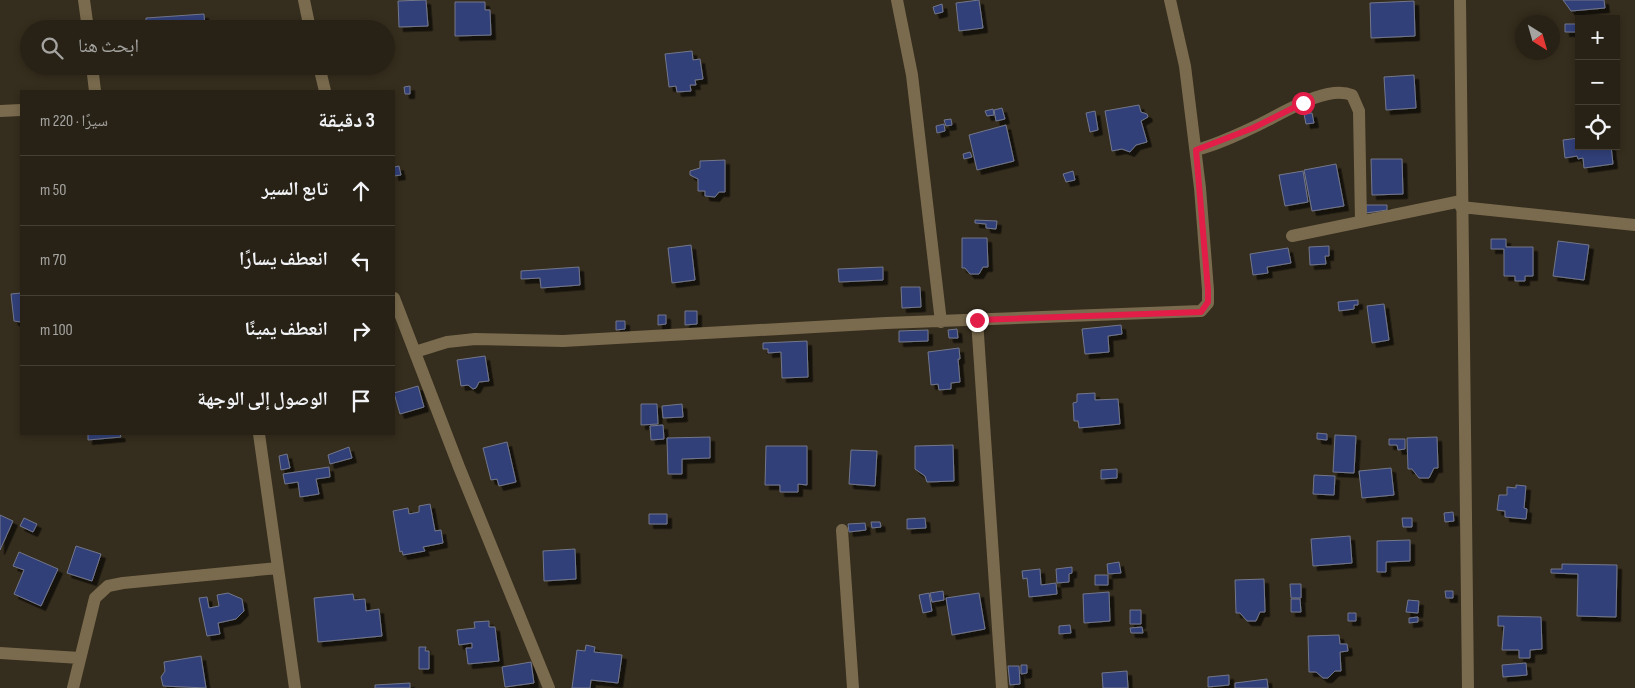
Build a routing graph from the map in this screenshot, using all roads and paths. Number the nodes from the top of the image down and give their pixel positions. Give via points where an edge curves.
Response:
1 (84, 0) edge
2 (304, 0) edge
3 (897, 0) edge
4 (1170, 0) edge
5 (1460, 0) edge
6 (87, 20) edge
7 (308, 20) edge
8 (93, 75) edge
9 (320, 75) edge
10 (96, 90) edge
11 (321, 90) edge
12 (0, 110) edge
13 (20, 110) edge
14 (1196, 150) junction
15 (1461, 204) junction
16 (1361, 222) junction
17 (1635, 225) edge
18 (1292, 236) dead end
19 (395, 301) edge
20 (977, 320) junction
21 (942, 322) junction
22 (415, 352) junction
23 (259, 435) edge
24 (842, 530) dead end
25 (278, 568) junction
26 (0, 654) edge
27 (80, 658) junction
28 (73, 688) edge
29 (295, 688) edge
30 (550, 688) edge
31 (853, 688) edge
32 (1002, 688) edge
33 (1468, 688) edge

1 - 6 street
2 - 7 street
3 - 21 street via 912,75
4 - 14 street via 1185,66
5 - 15 street
8 - 10 street
9 - 11 street
12 - 13 street
14 - 16 street via 1253,128 1319,96 1335,93 1352,95 1359,111
14 - 20 street via 1208,290 1205,309 1201,312
15 - 16 street
15 - 17 street
15 - 33 street
16 - 18 street
19 - 22 street
20 - 21 street
20 - 32 street
21 - 22 street via 563,341 475,339 447,342
22 - 30 street
23 - 25 street
24 - 31 street
25 - 27 street via 108,586 95,598
25 - 29 street
26 - 27 street
27 - 28 street

